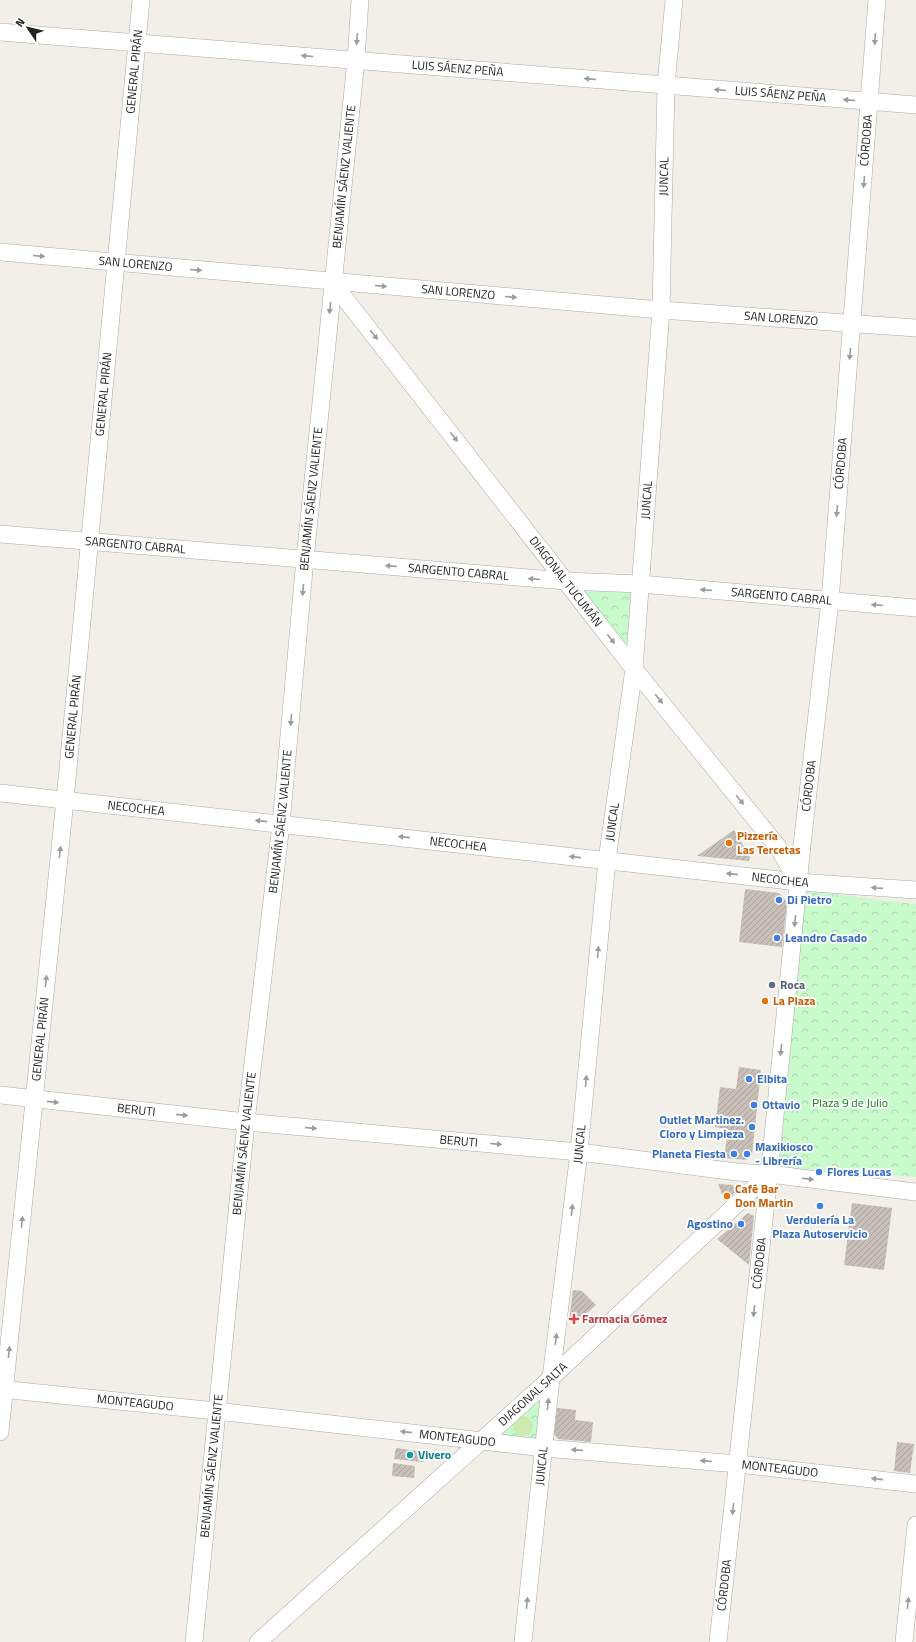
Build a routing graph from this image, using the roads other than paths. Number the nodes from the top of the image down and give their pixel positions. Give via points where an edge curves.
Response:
1 (141, 0) edge
2 (360, 0) edge
3 (674, 0) edge
4 (877, 0) edge
5 (0, 32) edge
6 (137, 43) junction
7 (356, 60) junction
8 (666, 85) junction
9 (870, 102) junction
10 (916, 105) edge
11 (0, 252) edge
12 (115, 262) junction
13 (332, 282) junction
14 (661, 310) junction
15 (852, 324) junction
16 (916, 328) edge
17 (0, 534) edge
18 (89, 542) junction
19 (305, 559) junction
20 (566, 581) junction
21 (640, 584) junction
22 (830, 601) junction
23 (916, 608) edge
24 (634, 669) junction
25 (0, 793) edge
26 (65, 800) junction
27 (281, 824) junction
28 (607, 860) junction
29 (798, 882) junction
30 (916, 890) edge
31 (0, 1095) edge
32 (34, 1100) junction
33 (246, 1122) junction
34 (579, 1152) junction
35 (769, 1174) junction
36 (916, 1192) edge
37 (551, 1378) junction
38 (2, 1389) edge
39 (216, 1411) junction
40 (0, 1432) edge
41 (482, 1441) junction
42 (544, 1448) junction
43 (738, 1464) junction
44 (916, 1484) edge
45 (916, 1526) edge
46 (194, 1642) edge
47 (258, 1642) edge
48 (523, 1642) edge
49 (718, 1642) edge
50 (904, 1642) edge

1 - 6 street, GENERAL PIRÁN
2 -> 7 street, BENJAMÍN SÁENZ VALIENTE
3 - 8 street, JUNCAL
4 -> 9 street, CÓRDOBA
5 - 6 street, LUIS SÁENZ PEÑA
7 -> 6 street, LUIS SÁENZ PEÑA
6 - 12 street, GENERAL PIRÁN
8 -> 7 street, LUIS SÁENZ PEÑA
7 - 13 street, BENJAMÍN SÁENZ VALIENTE
9 -> 8 street, LUIS SÁENZ PEÑA
8 - 14 street, JUNCAL
9 - 10 street, LUIS SÁENZ PEÑA
9 -> 15 street, CÓRDOBA
11 -> 12 street, SAN LORENZO
12 -> 13 street, SAN LORENZO
12 - 18 street, GENERAL PIRÁN
13 -> 14 street, SAN LORENZO
13 -> 19 street, BENJAMÍN SÁENZ VALIENTE
13 -> 20 street, DIAGONAL TUCUMÁN
14 - 15 street, SAN LORENZO
14 - 21 street, JUNCAL
15 - 16 street, SAN LORENZO
15 -> 22 street, CÓRDOBA
17 - 18 street, SARGENTO CABRAL
18 - 19 street, SARGENTO CABRAL
18 - 26 street, GENERAL PIRÁN
20 -> 19 street, SARGENTO CABRAL
19 -> 27 street, BENJAMÍN SÁENZ VALIENTE
20 - 21 street, SARGENTO CABRAL
20 -> 24 street, DIAGONAL TUCUMÁN
22 -> 21 street, SARGENTO CABRAL
21 - 24 street, JUNCAL
23 -> 22 street, SARGENTO CABRAL
22 - 29 street, CÓRDOBA
24 - 28 street, JUNCAL
24 -> 29 street, DIAGONAL TUCUMÁN via 778,847
25 - 26 street, NECOCHEA
27 -> 26 street, NECOCHEA
32 -> 26 street, GENERAL PIRÁN
28 -> 27 street, NECOCHEA
27 - 33 street, BENJAMÍN SÁENZ VALIENTE
29 -> 28 street, NECOCHEA
34 -> 28 street, JUNCAL
30 -> 29 street, NECOCHEA
29 -> 35 street, CÓRDOBA
31 - 32 street, BERUTI
32 -> 33 street, BERUTI
38 -> 32 street, GENERAL PIRÁN
33 -> 34 street, BERUTI
33 - 39 street, BENJAMÍN SÁENZ VALIENTE
34 - 35 street, BERUTI
37 -> 34 street, JUNCAL
35 -> 36 street, BERUTI
35 - 37 street, DIAGONAL SALTA
35 -> 43 street, CÓRDOBA
37 - 41 street, DIAGONAL SALTA
42 -> 37 street, JUNCAL
38 - 39 street, MONTEAGUDO
38 - 40 street, GENERAL PIRÁN
41 -> 39 street, MONTEAGUDO
39 - 46 street, BENJAMÍN SÁENZ VALIENTE
41 - 42 street, MONTEAGUDO
41 - 47 street, DIAGONAL SALTA
43 -> 42 street, MONTEAGUDO
48 -> 42 street, JUNCAL
44 -> 43 street, MONTEAGUDO
43 -> 49 street, CÓRDOBA
50 -> 45 street

